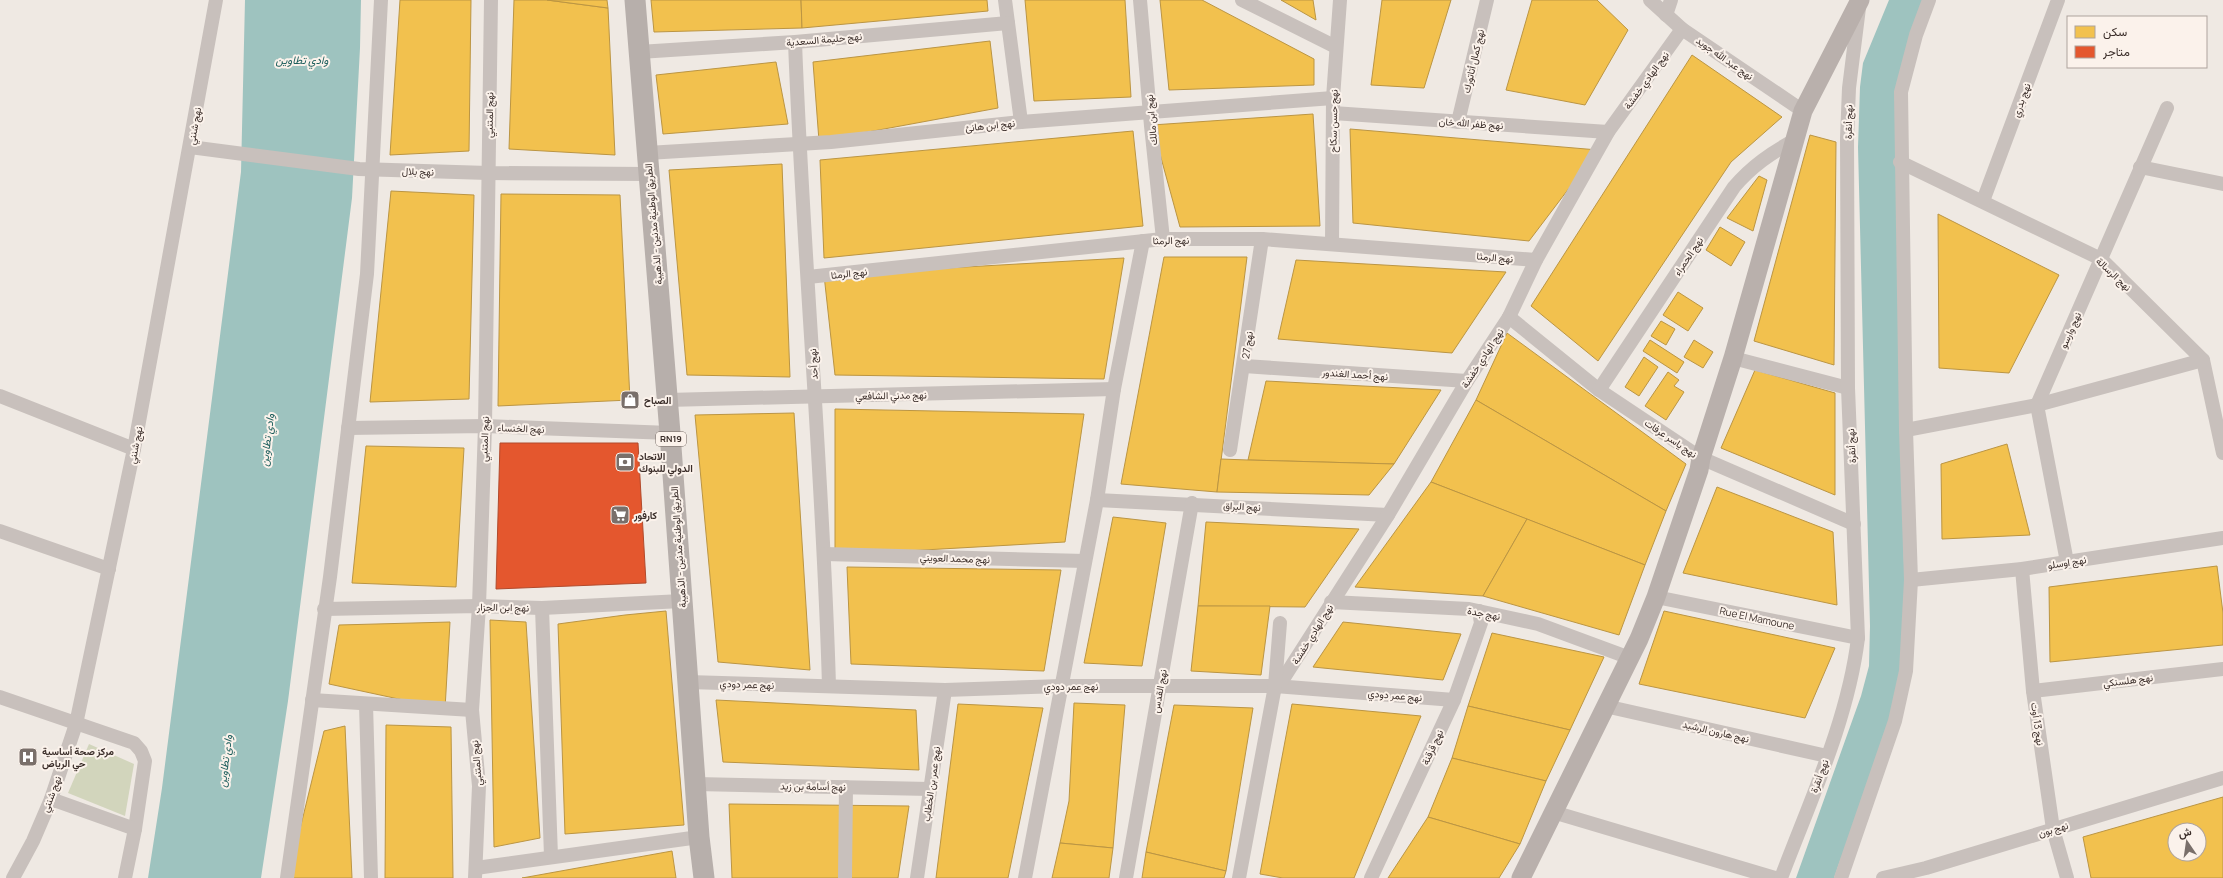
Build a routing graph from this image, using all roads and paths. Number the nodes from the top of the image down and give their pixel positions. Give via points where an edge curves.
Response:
1 (382, 0) edge
2 (491, 0) edge
3 (635, 0) edge
4 (1005, 0) edge
5 (1140, 0) edge
6 (1242, 0) edge
7 (1340, 0) edge
8 (1487, 0) edge
9 (1650, 0) edge
10 (1671, 0) edge
11 (1860, 0) edge
12 (1929, 0) edge
13 (2058, 0) edge
14 (212, 1) edge
15 (1666, 15) junction
16 (1008, 23) junction
17 (1682, 29) junction
18 (795, 42) junction
19 (1336, 47) junction
20 (639, 52) junction
21 (1333, 98) junction
22 (2167, 108) dead end
23 (1150, 111) junction
24 (1803, 112) junction
25 (1333, 113) junction
26 (1021, 122) junction
27 (1458, 122) junction
28 (1608, 132) junction
29 (1795, 140) junction
30 (799, 144) junction
31 (190, 147) junction
32 (1900, 162) junction
33 (648, 164) junction
34 (2140, 167) junction
35 (366, 169) junction
36 (488, 173) junction
37 (2223, 184) edge
38 (1983, 201) junction
39 (1262, 239) junction
40 (1163, 240) junction
41 (1143, 241) junction
42 (1332, 243) junction
43 (2101, 259) junction
44 (1536, 260) junction
45 (808, 277) junction
46 (1509, 317) junction
47 (1733, 358) junction
48 (2202, 360) junction
49 (1244, 366) junction
50 (1466, 381) junction
51 (1848, 388) junction
52 (1114, 389) junction
53 (1599, 390) junction
54 (0, 396) edge
55 (815, 397) junction
56 (667, 400) junction
57 (2037, 404) junction
58 (485, 426) junction
59 (348, 428) junction
60 (1906, 430) junction
61 (670, 433) junction
62 (2222, 434) edge
63 (134, 449) junction
64 (1230, 450) dead end
65 (2223, 453) edge
66 (1700, 458) junction
67 (1097, 500) junction
68 (1192, 504) junction
69 (1388, 515) junction
70 (1854, 524) junction
71 (0, 531) edge
72 (2223, 538) edge
73 (825, 554) junction
74 (1084, 561) junction
75 (2067, 562) junction
76 (109, 569) junction
77 (2022, 569) junction
78 (1911, 580) junction
79 (1656, 597) junction
80 (682, 600) junction
81 (1331, 602) junction
82 (479, 606) junction
83 (542, 608) junction
84 (324, 609) junction
85 (1479, 611) junction
86 (1280, 623) dead end
87 (1858, 638) junction
88 (1630, 658) junction
89 (2223, 669) edge
90 (688, 682) junction
91 (829, 686) junction
92 (1061, 686) junction
93 (1160, 686) junction
94 (1277, 687) junction
95 (945, 690) junction
96 (2033, 691) junction
97 (0, 697) edge
98 (312, 700) junction
99 (1454, 700) junction
100 (366, 704) junction
101 (1605, 706) junction
102 (472, 710) junction
103 (76, 724) junction
104 (1827, 756) junction
105 (2223, 778) edge
106 (696, 784) junction
107 (846, 787) junction
108 (930, 790) junction
109 (51, 798) junction
110 (1553, 812) junction
111 (135, 828) junction
112 (2053, 830) junction
113 (699, 837) junction
114 (551, 856) junction
115 (475, 873) edge
116 (13, 878) edge
117 (125, 878) edge
118 (287, 878) edge
119 (371, 878) edge
120 (704, 878) edge
121 (845, 878) edge
122 (917, 878) edge
123 (1026, 878) edge
124 (1126, 878) edge
125 (1239, 878) edge
126 (1371, 878) edge
127 (1521, 878) edge
128 (1775, 878) edge
129 (1781, 878) edge
130 (1841, 878) edge
131 (1883, 878) edge
132 (2067, 878) edge

1 - 35 street
2 - 36 street, نهج المتنبي
3 - 20 main road, الطريق الوطنية مدنين - الذهيبة / RN19
4 - 16 street
5 - 23 street, نهج ابن مالك
6 - 19 street
7 - 19 street, نهج حسن سكاح
8 - 27 street, نهج كمال أتاتورك
9 - 15 street, نهج عبد الله جويد
10 - 15 street
11 - 24 main road
11 - 51 street, نهج أنقرة via 1849,88
12 - 32 street via 1916,35 1901,92
13 - 38 street, نهج بدري
14 - 31 street, نهج شنني
15 - 17 street, نهج عبد الله جويد
16 - 18 street, نهج حليمة السعدية
16 - 26 street
17 - 24 street, نهج عبد الله جويد
17 - 28 street, نهج الهادي خفشة
18 - 20 street, نهج حليمة السعدية
18 - 30 street, نهج أحد
19 - 21 street, نهج حسن سكاح
20 - 33 main road, الطريق الوطنية مدنين - الذهيبة / RN19
21 - 23 street, نهج ابن هانئ
21 - 25 street, نهج حسن سكاح
22 - 34 street, نهج وارسو
23 - 26 street, نهج ابن هانئ
23 - 40 street, نهج ابن مالك
24 - 29 main road
25 - 27 street, نهج ظفر الله خان
25 - 42 street, نهج حسن سكاح
26 - 30 street, نهج ابن هانئ
27 - 28 street, نهج ظفر الله خان
28 - 44 street, نهج الهادي خفشة
29 - 47 main road
29 - 53 street, نهج الحمراء via 1766,156 1748,170 1734,187
30 - 33 street, نهج ابن هانئ
30 - 45 street, نهج أحد
31 - 35 street, نهج بلال
31 - 63 street, نهج شنني
32 - 38 street, نهج الرسالة
32 - 60 street
33 - 36 street, نهج بلال
33 - 56 main road, الطريق الوطنية مدنين - الذهيبة / RN19
34 - 37 street
34 - 43 street, نهج وارسو
35 - 36 street, نهج بلال
35 - 59 street via 367,274
36 - 58 street, نهج المتنبي
38 - 43 street, نهج الرسالة
39 - 40 street, نهج الرمثا
39 - 42 street, نهج الرمثا
39 - 49 street, نهج 27
40 - 41 street, نهج الرمثا
41 - 45 street, نهج الرمثا
41 - 52 street
42 - 44 street, نهج الرمثا
43 - 48 street, نهج الرسالة
43 - 57 street, نهج وارسو
44 - 46 street, نهج الهادي خفشة
45 - 55 street, نهج أحد
46 - 50 street, نهج الهادي خفشة
46 - 53 street, نهج ياسر عرفات
47 - 51 street
47 - 66 main road
48 - 57 street
48 - 62 street
49 - 50 street, نهج أحمد الغندور
49 - 64 street, نهج 27
50 - 69 street, نهج الهادي خفشة
51 - 70 street, نهج أنقرة
52 - 55 street, نهج مدني الشافعي
52 - 67 street
53 - 66 street, نهج ياسر عرفات
54 - 63 street
55 - 56 street, نهج مدني الشافعي
55 - 73 street, نهج أحد
56 - 61 main road, الطريق الوطنية مدنين - الذهيبة / RN19
57 - 60 street
57 - 75 street
58 - 59 street, نهج الخنساء
58 - 61 street, نهج الخنساء
58 - 82 street, نهج المتنبي
59 - 84 street
60 - 78 street
61 - 80 main road, الطريق الوطنية مدنين - الذهيبة / RN19
62 - 65 street
63 - 76 street, نهج شنني
66 - 70 street, نهج ياسر عرفات
66 - 79 main road via 1699,470
67 - 68 street, نهج البراق
67 - 74 street
68 - 69 street, نهج البراق
68 - 93 street, نهج القدس
69 - 81 street, نهج الهادي خفشة
70 - 87 street, نهج أنقرة
71 - 76 street
72 - 75 street, نهج اوسلو
73 - 74 street, نهج محمد العويني
73 - 91 street, نهج أحد
74 - 92 street
75 - 77 street, نهج اوسلو
76 - 103 street, نهج شنني
77 - 78 street, نهج اوسلو
77 - 96 street, نهج 13 أوت
78 - 130 street via 1906,671 1895,721
79 - 87 street, Rue El Mamoune
79 - 88 main road
80 - 83 street, نهج ابن الجزار
80 - 90 main road, الطريق الوطنية مدنين - الذهيبة / RN19
81 - 85 street, نهج جدة
81 - 94 street, نهج الهادي خفشة
82 - 83 street, نهج ابن الجزار
82 - 84 street, نهج ابن الجزار
82 - 102 street, نهج المتنبي
83 - 114 street
84 - 98 street
85 - 88 street, نهج جدة via 1538,624
85 - 99 street, نهج قرقنة via 1481,623
86 - 94 street
87 - 104 street, نهج أنقرة via 1855,667
88 - 101 main road
89 - 96 street, نهج هلسنكي
90 - 91 street, نهج عمر دودي
90 - 106 main road, الطريق الوطنية مدنين - الذهيبة / RN19
91 - 95 street, نهج عمر دودي
92 - 93 street, نهج عمر دودي
92 - 95 street, نهج عمر دودي
92 - 123 street
93 - 94 street, نهج عمر دودي
93 - 124 street, نهج القدس
94 - 99 street, نهج عمر دودي
94 - 125 street, نهج الهادي خفشة
95 - 108 street, نهج عمر بن الخطاب
96 - 112 street, نهج 13 أوت
97 - 103 street
98 - 100 street
98 - 118 street
99 - 126 street, نهج قرقنة
100 - 102 street
100 - 119 street
101 - 104 street, نهج هارون الرشيد
101 - 110 main road
102 - 115 street, نهج المتنبي via 479,786
103 - 109 street, نهج شنني
103 - 111 street via 134,743 141,751 145,762
104 - 129 street, نهج أنقرة
105 - 112 street, نهج بون
106 - 107 street, نهج أسامة بن زيد
106 - 113 main road, الطريق الوطنية مدنين - الذهيبة / RN19
107 - 108 street, نهج أسامة بن زيد
107 - 121 street
108 - 122 street, نهج عمر بن الخطاب
109 - 111 street
109 - 116 street, نهج شنني via 33,841
110 - 127 main road
110 - 128 street
111 - 117 street
112 - 131 street, نهج بون via 1926,868
112 - 132 street, نهج 13 أوت
113 - 114 street
113 - 120 main road, الطريق الوطنية مدنين - الذهيبة / RN19
114 - 115 street

